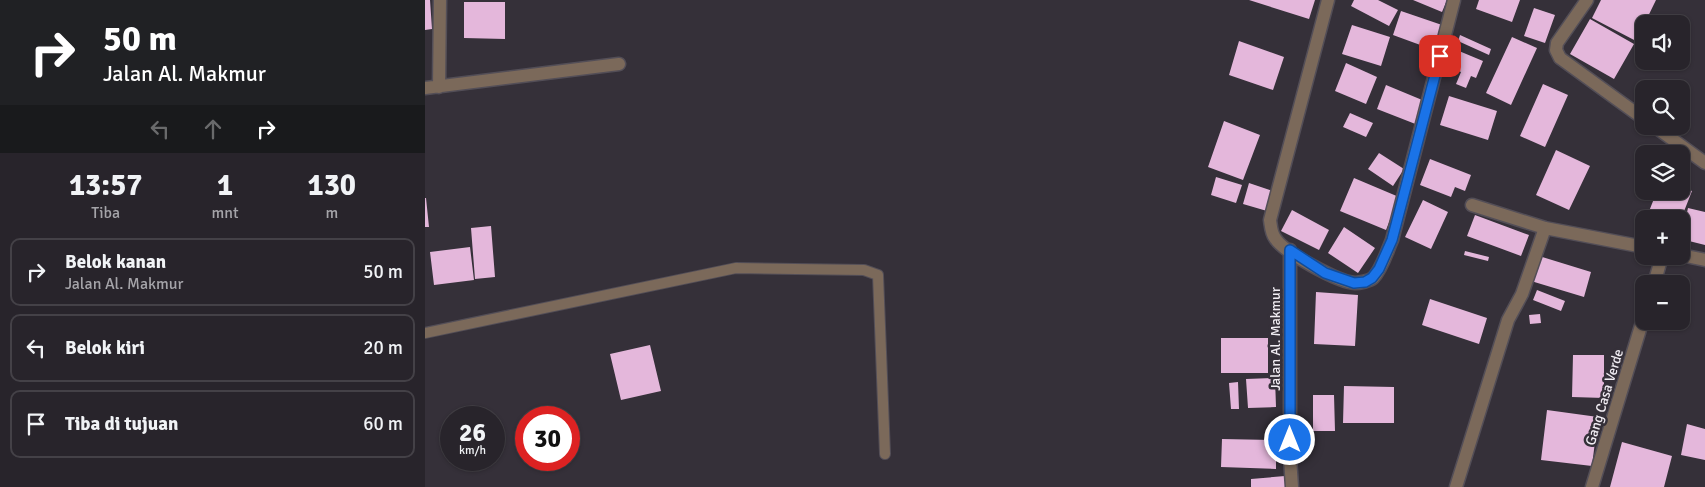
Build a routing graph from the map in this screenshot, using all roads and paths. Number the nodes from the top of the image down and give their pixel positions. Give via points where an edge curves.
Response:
1 (440, 0) edge
2 (1328, 0) edge
3 (1454, 0) edge
4 (1587, 0) edge
5 (619, 64) dead end
6 (439, 87) junction
7 (425, 88) edge
8 (1635, 112) edge
9 (1667, 135) edge
10 (1705, 162) edge
11 (1472, 205) dead end
12 (1545, 228) junction
13 (1635, 245) edge
14 (1290, 250) junction
15 (1690, 257) edge
16 (1705, 260) edge
17 (1640, 330) edge
18 (425, 333) edge
19 (885, 454) dead end
20 (1292, 487) edge
21 (1456, 487) edge
22 (1593, 487) edge

1 - 6 street
2 - 14 street via 1270,220 1275,239
3 - 14 street via 1392,240 1379,269 1365,282 1354,283 1325,273
4 - 8 street via 1557,43 1556,50 1560,58
5 - 6 street
6 - 7 street
9 - 10 street
11 - 12 street
12 - 13 street
12 - 21 street via 1522,294 1508,320
14 - 20 street, Jalan Al. Makmur
15 - 16 street
17 - 22 street, Gang Casa Verde
18 - 19 lane via 736,268 864,270 878,275

